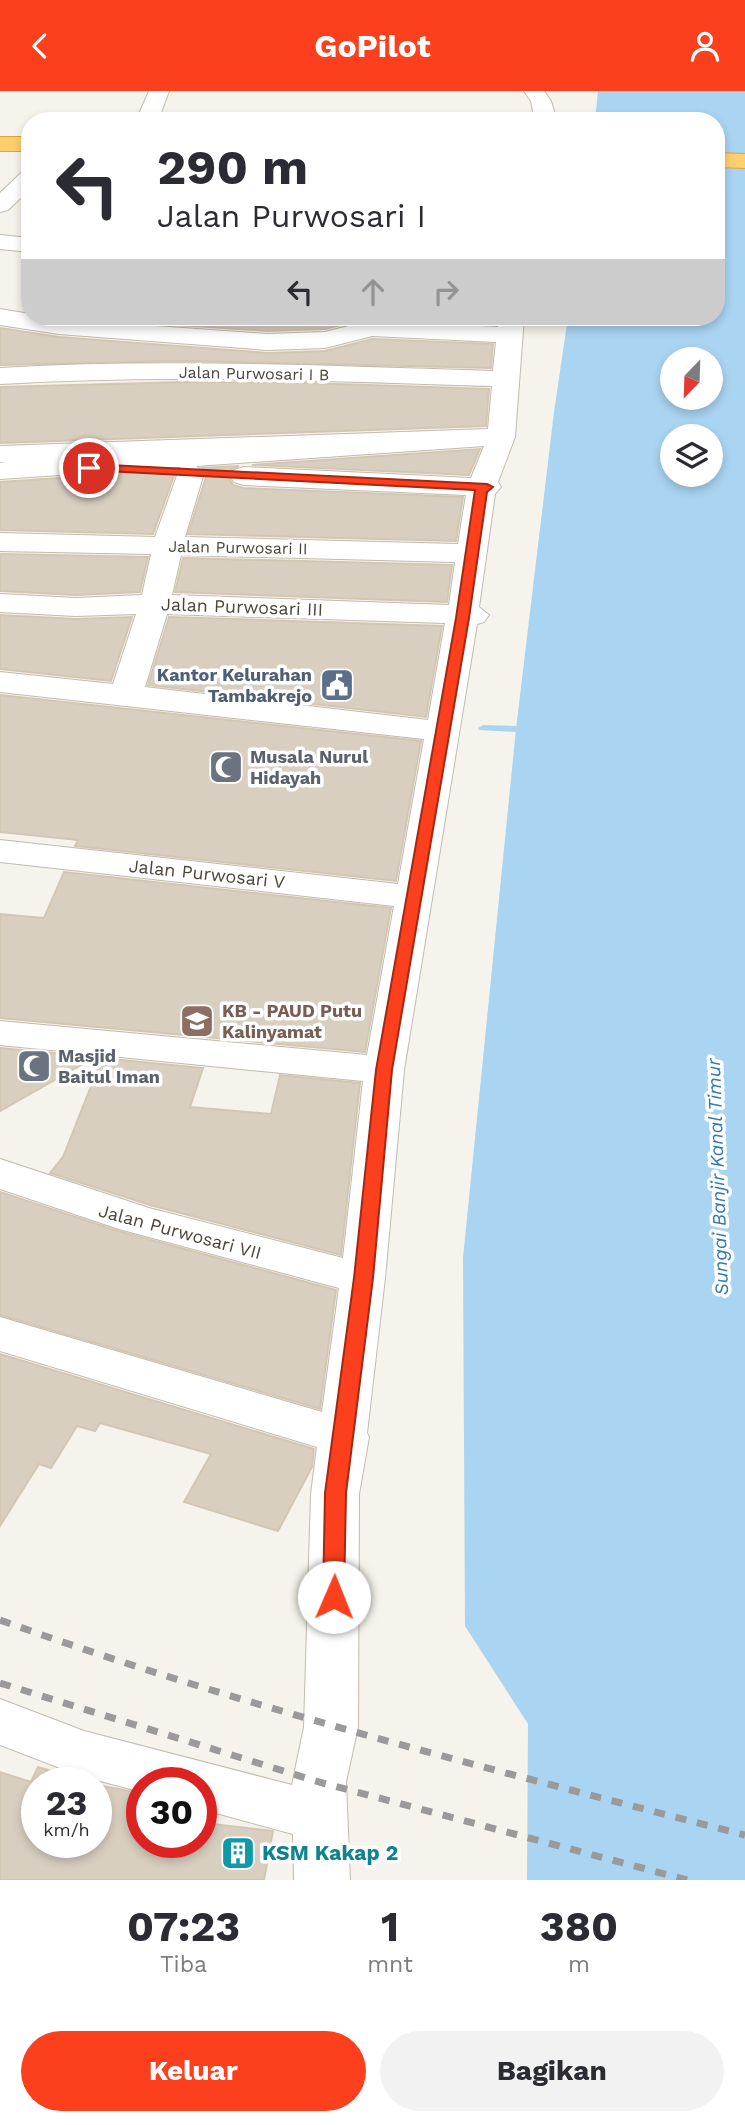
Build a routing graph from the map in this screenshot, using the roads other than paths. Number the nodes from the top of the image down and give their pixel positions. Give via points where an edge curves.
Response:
1 (159, 91) edge
2 (534, 91) edge
3 (151, 112) edge
4 (544, 112) edge
5 (0, 126) edge
6 (21, 126) edge
7 (725, 142) edge
8 (745, 143) edge
9 (0, 144) edge
10 (21, 144) edge
11 (725, 161) edge
12 (745, 162) edge
13 (21, 185) edge
14 (0, 205) edge
15 (0, 242) edge
16 (21, 244) edge
17 (95, 326) edge
18 (509, 327) edge
19 (0, 376) edge
20 (508, 379) junction
21 (159, 431) dead end
22 (501, 437) junction
23 (0, 454) edge
24 (0, 465) edge
25 (0, 471) edge
26 (190, 473) junction
27 (481, 490) junction
28 (0, 542) edge
29 (167, 546) junction
30 (472, 557) junction
31 (0, 603) edge
32 (153, 604) junction
33 (463, 618) junction
34 (0, 682) edge
35 (128, 691) junction
36 (443, 732) junction
37 (0, 851) edge
38 (414, 897) junction
39 (0, 1033) edge
40 (384, 1070) junction
41 (0, 1173) edge
42 (363, 1278) junction
43 (0, 1334) edge
44 (345, 1437) junction
45 (5, 1732) edge
46 (134, 1767) edge
47 (217, 1789) edge
48 (321, 1817) junction
49 (321, 1880) edge

1 - 3 street
2 - 4 street
5 - 6 highway
7 - 8 highway
9 - 10 highway
11 - 12 highway
13 - 14 street
15 - 16 street
17 - 18 street via 268,342 326,340 372,328 509,335
18 - 20 street
19 - 20 street, Jalan Purwosari I B via 83,371 279,372
20 - 22 street
21 - 22 street via 425,444
22 - 23 street
22 - 25 street
22 - 27 street
24 - 26 street
26 - 27 street via 487,487
26 - 29 street
27 - 30 street
28 - 29 street, Jalan Purwosari II
29 - 30 street, Jalan Purwosari II via 473,553
29 - 32 street
30 - 33 street
31 - 32 street, Jalan Purwosari III via 76,607
32 - 33 street, Jalan Purwosari III via 473,615
32 - 35 street
33 - 36 street
34 - 35 street
35 - 36 street
36 - 38 street
37 - 38 street, Jalan Purwosari V
38 - 40 street
39 - 40 street
40 - 42 street
41 - 42 street, Jalan Purwosari VII via 84,1206
42 - 44 street
43 - 44 street
44 - 48 street via 335,1493 331,1727 319,1782
45 - 46 street
47 - 48 street
48 - 49 street

